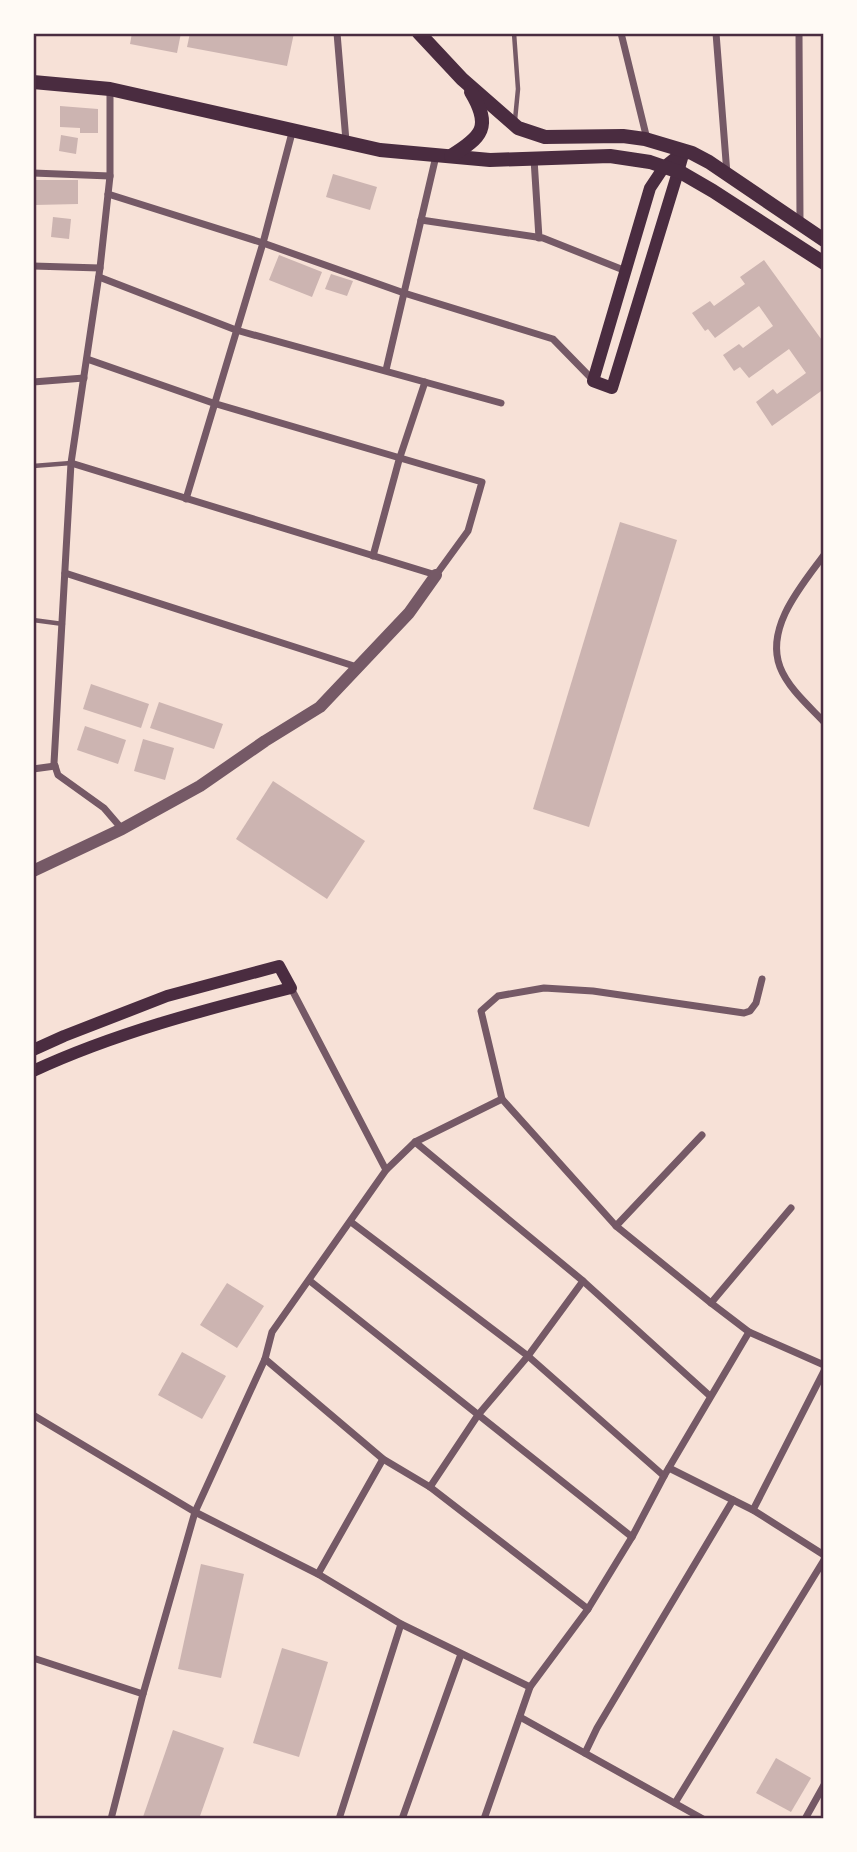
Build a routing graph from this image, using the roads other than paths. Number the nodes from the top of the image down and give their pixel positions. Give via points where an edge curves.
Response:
1 (337, 33) edge
2 (419, 33) edge
3 (513, 33) edge
4 (621, 33) edge
5 (716, 33) edge
6 (800, 33) edge
7 (462, 79) junction
8 (33, 82) edge
9 (110, 89) junction
10 (514, 125) junction
11 (293, 129) junction
12 (648, 140) junction
13 (346, 141) junction
14 (684, 151) junction
15 (444, 156) junction
16 (534, 158) junction
17 (671, 169) junction
18 (33, 173) edge
19 (727, 175) junction
20 (110, 176) junction
21 (108, 194) junction
22 (421, 220) junction
23 (800, 227) junction
24 (539, 238) junction
25 (824, 240) edge
26 (263, 243) junction
27 (824, 263) edge
28 (33, 266) edge
29 (100, 268) junction
30 (626, 271) junction
31 (99, 277) junction
32 (404, 293) junction
33 (236, 330) junction
34 (87, 359) junction
35 (386, 370) junction
36 (84, 378) junction
37 (593, 381) junction
38 (33, 382) edge
39 (425, 382) junction
40 (213, 403) junction
41 (501, 403) dead end
42 (399, 460) junction
43 (71, 463) junction
44 (33, 466) edge
45 (186, 499) junction
46 (373, 556) junction
47 (822, 562) edge
48 (65, 573) junction
49 (436, 575) junction
50 (33, 620) edge
51 (62, 624) junction
52 (357, 667) junction
53 (824, 722) edge
54 (55, 766) junction
55 (33, 768) edge
56 (122, 829) junction
57 (33, 871) edge
58 (762, 979) dead end
59 (291, 988) junction
60 (33, 1050) edge
61 (33, 1071) edge
62 (502, 1099) junction
63 (702, 1136) dead end
64 (415, 1142) junction
65 (386, 1170) junction
66 (791, 1208) dead end
67 (351, 1222) junction
68 (616, 1226) junction
69 (310, 1281) junction
70 (583, 1281) junction
71 (710, 1303) junction
72 (749, 1332) junction
73 (528, 1356) junction
74 (265, 1359) junction
75 (824, 1365) edge
76 (824, 1371) edge
77 (710, 1396) junction
78 (33, 1415) edge
79 (478, 1415) junction
80 (383, 1458) junction
81 (669, 1468) junction
82 (664, 1476) junction
83 (430, 1487) junction
84 (733, 1500) junction
85 (753, 1510) junction
86 (195, 1512) junction
87 (632, 1537) junction
88 (824, 1557) edge
89 (318, 1574) junction
90 (588, 1609) junction
91 (401, 1624) junction
92 (461, 1654) junction
93 (33, 1658) edge
94 (530, 1687) junction
95 (143, 1694) junction
96 (520, 1717) junction
97 (585, 1753) junction
98 (824, 1785) edge
99 (676, 1804) junction
100 (111, 1819) edge
101 (339, 1819) edge
102 (402, 1819) edge
103 (484, 1819) edge
104 (703, 1819) edge
105 (805, 1819) edge

1 - 13 street
2 - 7 main road
3 - 10 lane
4 - 12 street
5 - 19 street
6 - 23 street
7 - 10 main road
7 - 15 main road via 479,106 482,130 475,141
8 - 9 main road
9 - 11 main road
9 - 20 street
10 - 12 main road via 545,137
11 - 13 main road
11 - 26 street
12 - 14 main road
13 - 15 main road via 380,150
14 - 17 main road
14 - 19 main road
15 - 16 main road
15 - 22 street
16 - 17 main road via 610,156
16 - 24 street
17 - 27 main road
17 - 30 main road via 650,188
17 - 37 main road via 612,388
18 - 20 street
19 - 23 main road
20 - 21 street
21 - 26 street
21 - 29 street
22 - 24 street
22 - 32 street
23 - 25 main road
24 - 30 street
26 - 32 street
26 - 33 street
28 - 29 street
29 - 31 street
30 - 37 main road
31 - 33 street
31 - 34 street
32 - 35 street
32 - 37 street via 553,339
33 - 35 street
33 - 40 street
34 - 36 street
34 - 40 street
35 - 39 street
36 - 38 street
36 - 43 street
39 - 41 street
39 - 42 street
40 - 42 street
40 - 45 street
42 - 46 street
42 - 49 street via 482,482 468,531
43 - 44 lane
43 - 45 street
43 - 48 street
45 - 46 street
46 - 49 street
47 - 53 street via 787,609 775,642 780,667 794,690
48 - 51 street
48 - 52 street
49 - 52 street via 409,613
50 - 51 lane
51 - 54 street
52 - 56 street via 320,707 200,786
54 - 55 street
54 - 56 street via 58,775 104,808
56 - 57 street
58 - 62 street via 756,1003 744,1013 593,991 544,988 498,996 481,1011
59 - 60 main road via 279,966 167,996
59 - 61 main road via 187,1014
59 - 65 street
62 - 64 street
62 - 68 street
63 - 68 street
64 - 65 street
64 - 70 street
65 - 67 street
66 - 71 street
67 - 69 street
67 - 73 street
68 - 71 street
69 - 74 street via 272,1332
69 - 79 street
70 - 73 street
70 - 77 street
71 - 72 street
72 - 75 street
72 - 77 street
73 - 79 street
73 - 82 street
74 - 80 street
74 - 86 street
76 - 85 street
77 - 81 street
78 - 86 street
79 - 83 street
79 - 87 street
80 - 83 street
80 - 89 street
81 - 82 street
81 - 84 street
82 - 87 street
83 - 90 street
84 - 85 street
84 - 97 street
85 - 88 street
86 - 89 street
86 - 95 street
87 - 90 street
88 - 99 street
89 - 91 street
90 - 94 street
91 - 92 street
91 - 101 street
92 - 94 street
92 - 102 street
93 - 95 street
94 - 96 street
95 - 100 street
96 - 97 street
96 - 103 street
97 - 99 street
98 - 105 street
99 - 104 street

